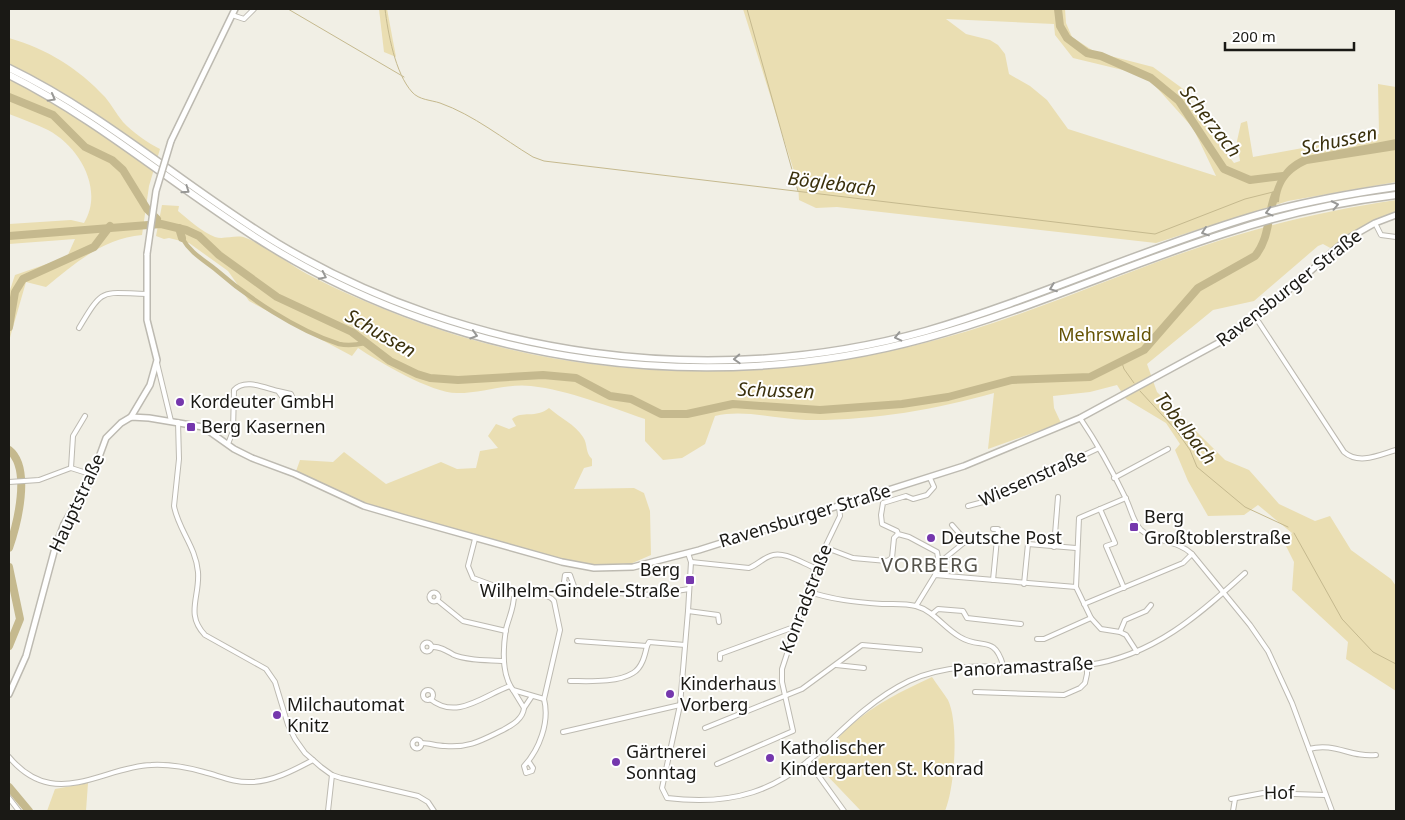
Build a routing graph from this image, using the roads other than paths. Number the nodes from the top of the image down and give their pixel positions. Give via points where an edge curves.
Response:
1 (235, 9) edge
2 (254, 9) edge
3 (232, 16) junction
4 (9, 68) edge
5 (9, 75) edge
6 (1396, 187) edge
7 (1396, 195) edge
8 (1396, 215) edge
9 (1374, 224) junction
10 (1396, 238) edge
11 (147, 294) junction
12 (1256, 318) junction
13 (79, 328) dead end
14 (157, 360) junction
15 (278, 391) dead end
16 (85, 416) dead end
17 (131, 417) junction
18 (1080, 418) junction
19 (170, 421) junction
20 (178, 422) junction
21 (228, 444) junction
22 (1098, 449) junction
23 (1168, 449) dead end
24 (1396, 450) edge
25 (71, 468) junction
26 (92, 475) junction
27 (930, 478) junction
28 (1114, 478) junction
29 (9, 482) edge
30 (1058, 497) dead end
31 (1126, 498) junction
32 (839, 506) junction
33 (968, 506) dead end
34 (1100, 509) junction
35 (952, 525) dead end
36 (993, 529) dead end
37 (898, 534) junction
38 (475, 539) junction
39 (1054, 546) junction
40 (824, 547) junction
41 (1076, 548) junction
42 (688, 553) junction
43 (1192, 554) junction
44 (691, 562) junction
45 (938, 563) junction
46 (815, 568) junction
47 (1245, 573) dead end
48 (935, 575) junction
49 (993, 580) junction
50 (1024, 584) junction
51 (1076, 587) junction
52 (1124, 588) junction
53 (575, 589) dead end
54 (689, 589) junction
55 (807, 591) junction
56 (1224, 592) junction
57 (514, 595) junction
58 (437, 600) dead end
59 (1084, 604) junction
60 (1151, 605) dead end
61 (916, 606) junction
62 (688, 611) junction
63 (932, 614) junction
64 (1091, 618) junction
65 (719, 622) dead end
66 (1021, 624) dead end
67 (794, 627) junction
68 (506, 630) junction
69 (1120, 632) junction
70 (1036, 639) dead end
71 (577, 641) dead end
72 (685, 645) junction
73 (647, 646) junction
74 (432, 647) dead end
75 (920, 650) dead end
76 (1137, 652) junction
77 (720, 659) dead end
78 (502, 662) junction
79 (835, 665) junction
80 (1003, 665) junction
81 (1087, 665) junction
82 (864, 668) dead end
83 (570, 681) dead end
84 (512, 688) junction
85 (976, 692) dead end
86 (9, 694) edge
87 (532, 696) junction
88 (784, 696) junction
89 (430, 699) dead end
90 (544, 699) junction
91 (680, 705) junction
92 (524, 708) junction
93 (705, 728) dead end
94 (563, 732) dead end
95 (422, 743) dead end
96 (1309, 749) junction
97 (1376, 755) dead end
98 (9, 757) edge
99 (312, 760) junction
100 (808, 761) junction
101 (529, 762) dead end
102 (717, 764) dead end
103 (332, 775) junction
104 (1325, 795) junction
105 (9, 798) edge
106 (19, 811) edge
107 (328, 811) edge
108 (434, 811) edge
109 (844, 811) edge
110 (1233, 811) edge
111 (1332, 811) edge

1 - 3 main road
2 - 3 street via 244,19
3 - 11 main road, bridge via 171,141 156,191 147,254
6 -> 4 highway via 1251,217 995,309 875,343 790,356 726,360 674,360 592,353 532,342 446,319 347,280 234,215 65,96
5 -> 7 highway via 96,125 271,248 335,282 402,311 484,338 592,360 674,367 735,367 811,361 876,350 968,326 1252,224 1342,203
8 - 9 main road, Ravensburger Straße
9 - 10 street via 1381,235
9 - 12 main road, Ravensburger Straße via 1334,250
11 - 13 street via 114,291 105,294 93,305
11 - 14 main road via 147,320
12 - 18 main road, Ravensburger Straße via 1207,350
12 - 24 street via 1344,452 1360,459
14 - 17 main road via 150,385
14 - 19 street
15 - 21 street via 244,384 234,390 233,431
16 - 25 street via 73,436
17 - 19 main road
17 - 26 main road, Hauptstraße via 110,433
18 - 22 street
18 - 27 main road, Ravensburger Straße via 1008,450
19 - 20 main road, Ravensburger Straße
20 - 21 main road, Ravensburger Straße via 203,427
20 - 99 street via 179,459 174,506 197,565 193,614 197,627 204,635 266,669 275,682 295,739
21 - 38 main road, Ravensburger Straße via 252,458 364,506
22 - 28 street
22 - 33 street, Wiesenstraße via 987,501
23 - 28 street
25 - 26 street
25 - 29 street via 26,483
26 - 86 main road, Hauptstraße via 58,537 28,649
27 - 32 main road, Ravensburger Straße
27 - 37 street via 934,487 928,495 913,499 906,496 883,503 882,524
28 - 31 street
30 - 39 street
31 - 34 street
31 - 43 street via 1143,531 1181,544
32 - 40 street, Konradstraße via 840,516
32 - 42 main road, Ravensburger Straße
34 - 41 street via 1079,518
34 - 52 street via 1114,543 1106,546
35 - 45 street via 966,541
36 - 49 street via 998,529
37 - 40 street via 894,538 892,558 887,561 852,558
37 - 45 street via 937,552
38 - 42 main road, Ravensburger Straße via 562,562 605,568 646,565
38 - 57 street via 468,566 470,574
39 - 41 street
39 - 50 street via 1028,544
40 - 46 street, Konradstraße
41 - 51 street
42 - 44 street
43 - 52 street via 1183,563
43 - 56 street
44 - 46 street via 749,568 770,556 781,554
44 - 54 street
45 - 48 street
46 - 55 street, Konradstraße
47 - 56 street, Panoramastraße
48 - 49 street
48 - 61 street
49 - 50 street
50 - 51 street
51 - 59 street
52 - 59 street
53 - 54 street via 634,596
54 - 62 street
55 - 61 street via 847,602
55 - 67 street, Konradstraße
56 - 76 street, Panoramastraße via 1181,628
56 - 96 street via 1268,651
57 - 68 street
57 - 90 street via 548,596 556,604 560,630
58 - 68 street via 463,621
59 - 64 street
60 - 69 street via 1146,611 1125,620
61 - 63 street
62 - 65 street via 718,616
62 - 72 street
63 - 66 street via 938,609 963,611 967,618
63 - 80 street via 959,637 997,648
64 - 69 street via 1101,629
64 - 70 street via 1044,639
67 - 77 street via 739,645 720,654
67 - 88 street, Konradstraße via 782,669
68 - 78 street
69 - 76 street via 1126,635
71 - 73 street
72 - 73 street via 649,642
72 - 91 street
73 - 83 street via 643,662 634,673 614,679
74 - 78 street via 470,659
75 - 79 street via 862,645
76 - 81 street, Panoramastraße
78 - 84 street
79 - 82 street
79 - 88 street via 802,689
80 - 81 street, Panoramastraße
80 - 100 street, Panoramastraße via 929,674 907,682 871,704
81 - 85 street via 1087,674 1080,688 1064,695
84 - 87 street
84 - 89 street via 466,707 449,708
84 - 92 street
87 - 90 street
87 - 92 street
88 - 93 street
88 - 102 street, Konradstraße via 793,731
90 - 101 street via 544,726
91 - 94 street
91 - 100 street, Panoramastraße via 662,788 667,798 708,802 744,796 778,782
92 - 95 street via 516,721 487,740 448,746
96 - 97 street via 1326,746 1358,755
96 - 104 street
98 - 99 street via 31,777 61,785 150,765 180,766 226,780 251,782 280,776
99 - 103 street
100 - 109 street
103 - 107 street
103 - 108 street via 418,796
104 - 110 street, Hof via 1263,793 1233,799
104 - 111 street
105 - 106 street

